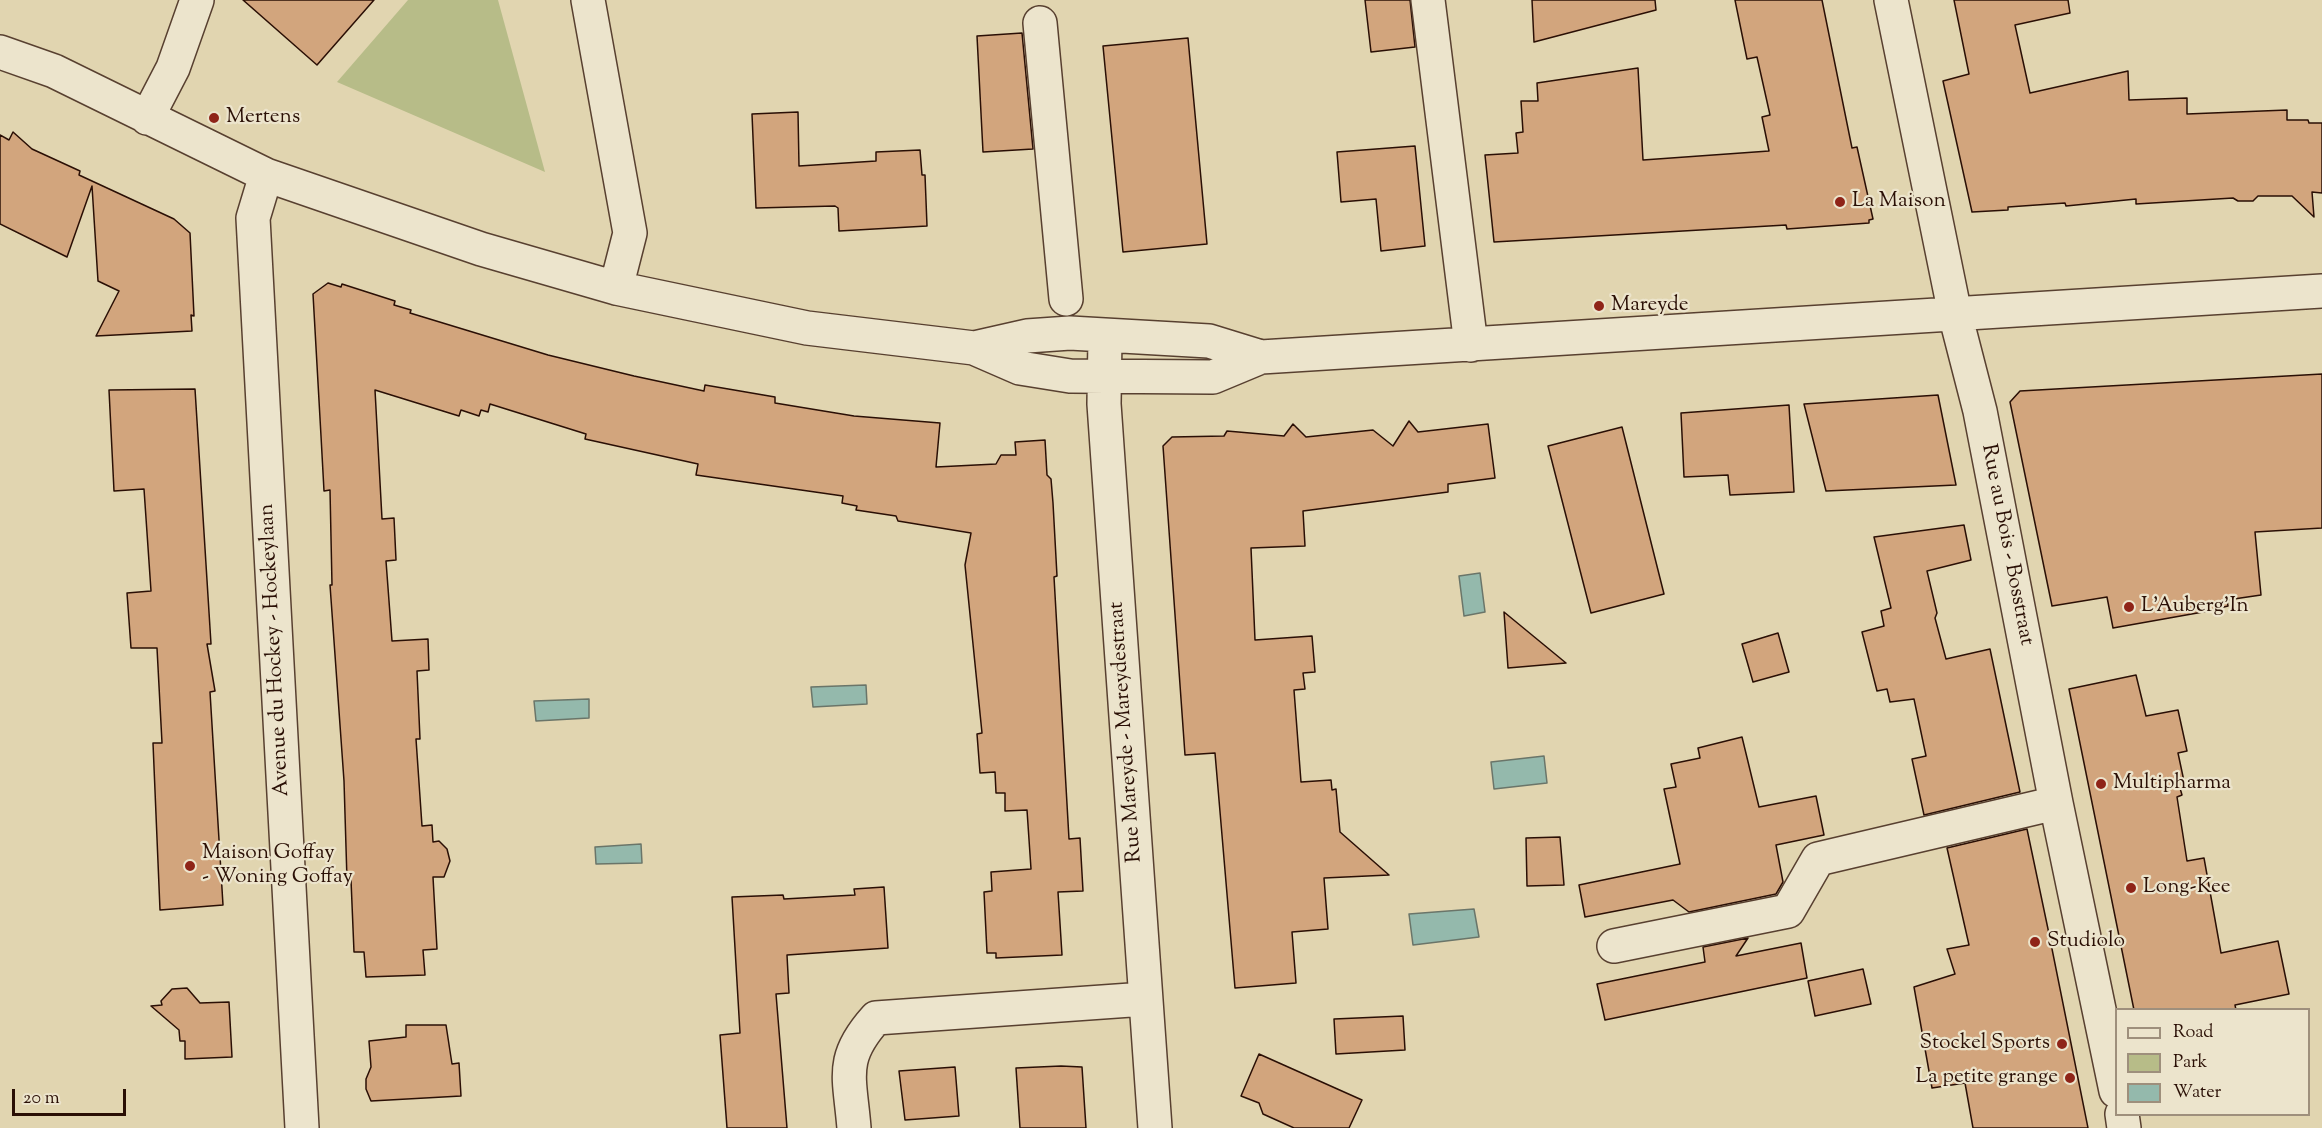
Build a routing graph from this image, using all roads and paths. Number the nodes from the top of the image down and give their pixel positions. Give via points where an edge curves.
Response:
1 (197, 0) edge
2 (588, 0) edge
3 (1428, 0) edge
4 (1891, 0) edge
5 (1040, 23) dead end
6 (0, 29) edge
7 (0, 52) edge
8 (54, 71) junction
9 (147, 118) junction
10 (266, 175) junction
11 (616, 288) junction
12 (2322, 291) edge
13 (1066, 299) dead end
14 (1955, 314) junction
15 (1105, 336) junction
16 (1471, 345) junction
17 (974, 348) junction
18 (1261, 357) junction
19 (1105, 378) junction
20 (2056, 803) junction
21 (1614, 946) dead end
22 (1145, 999) junction
23 (2115, 1085) edge
24 (302, 1128) edge
25 (854, 1128) edge
26 (1155, 1128) edge

1 - 9 street via 173,68
2 - 11 street via 630,233
3 - 16 street
4 - 14 street, Rue au Bois - Bosstraat
5 - 13 street
6 - 8 street
7 - 8 street
8 - 9 street
9 - 10 street
10 - 11 street via 481,249
10 - 24 street, Avenue du Hockey - Hockeylaan via 253,218
11 - 17 street via 807,328
12 - 14 street
14 - 16 street
14 - 20 street, Rue au Bois - Bosstraat via 1980,411
15 - 17 street via 1027,336
15 - 18 street via 1209,341
15 - 19 street, Rue Mareyde - Mareydestraat
16 - 18 street
17 - 19 street via 1020,368
18 - 19 street via 1214,376
19 - 22 street, Rue Mareyde - Mareydestraat
20 - 21 street via 1818,859 1788,911
20 - 23 street, Rue au Bois - Bosstraat
22 - 25 street via 876,1018 858,1037 849,1062
22 - 26 street, Rue Mareyde - Mareydestraat

